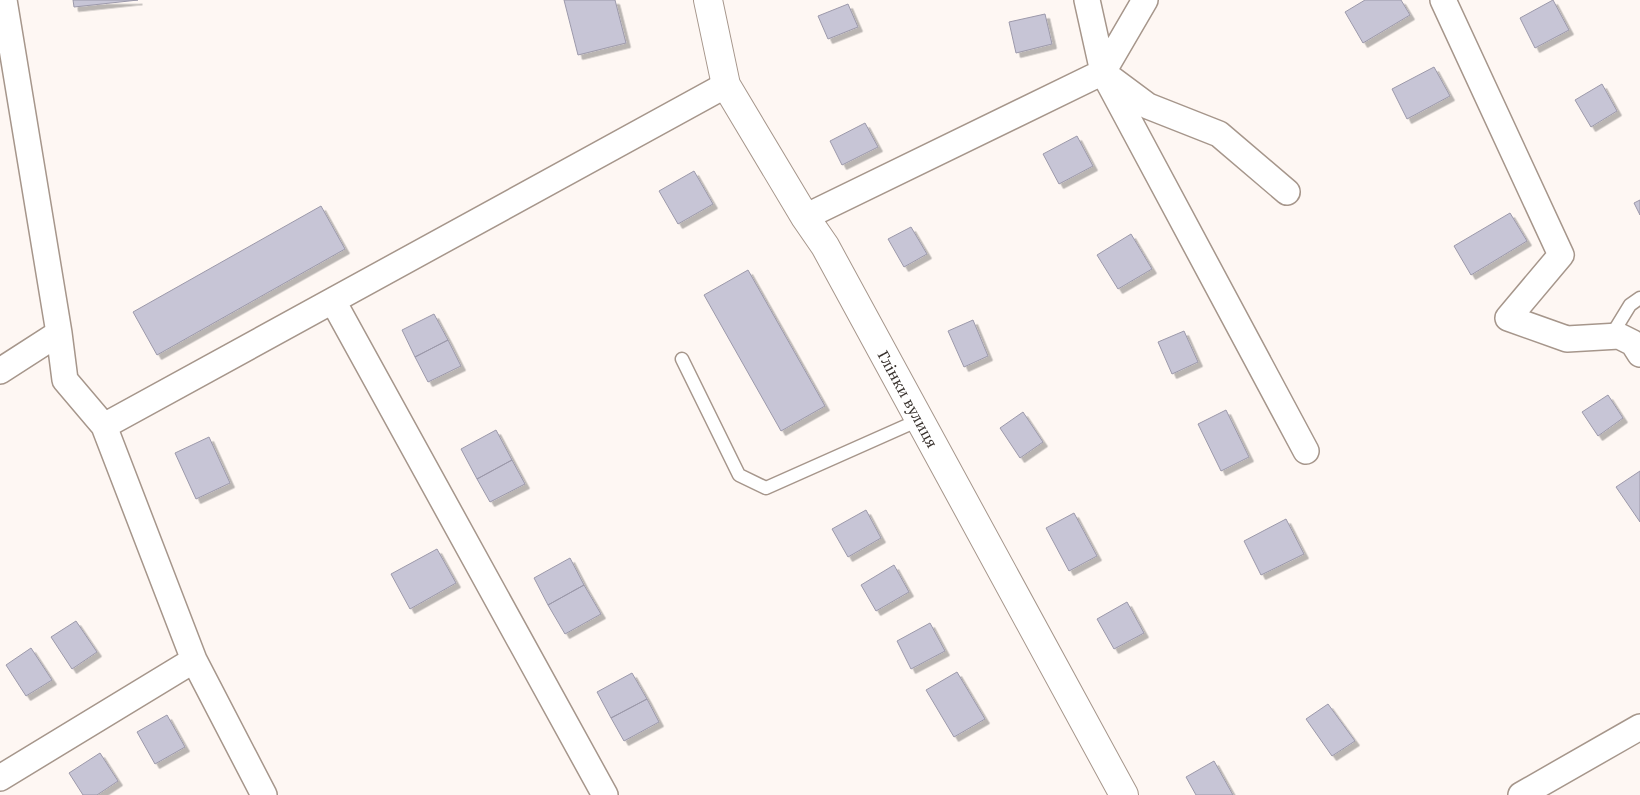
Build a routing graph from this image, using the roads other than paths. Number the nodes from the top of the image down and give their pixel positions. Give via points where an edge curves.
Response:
1 (4, 0) edge
2 (708, 0) edge
3 (1087, 0) edge
4 (1145, 0) edge
5 (1443, 0) edge
6 (1104, 72) junction
7 (726, 86) junction
8 (1287, 192) dead end
9 (805, 217) junction
10 (1640, 298) edge
11 (333, 301) junction
12 (59, 333) junction
13 (1611, 336) junction
14 (1640, 354) edge
15 (682, 359) dead end
16 (0, 371) edge
17 (919, 420) junction
18 (104, 426) junction
19 (1306, 451) dead end
20 (194, 660) junction
21 (1640, 727) edge
22 (0, 778) edge
23 (264, 795) edge
24 (605, 795) edge
25 (1124, 795) edge
26 (1521, 795) edge

1 - 12 street
2 - 7 street, Глінки вулиця
3 - 6 street
4 - 6 street
5 - 13 street via 1561,255 1508,318 1567,339
6 - 8 street via 1148,106 1219,134
6 - 9 street
6 - 19 street
7 - 9 street, Глінки вулиця
7 - 11 street
9 - 17 street, Глінки вулиця via 825,246
10 - 13 lane via 1630,305
11 - 18 street
11 - 24 street
12 - 16 street
12 - 18 street via 65,380
13 - 14 street via 1633,343
15 - 17 lane via 740,475 766,488
17 - 25 street, Глінки вулиця
18 - 20 street
20 - 22 street
20 - 23 street
21 - 26 street

